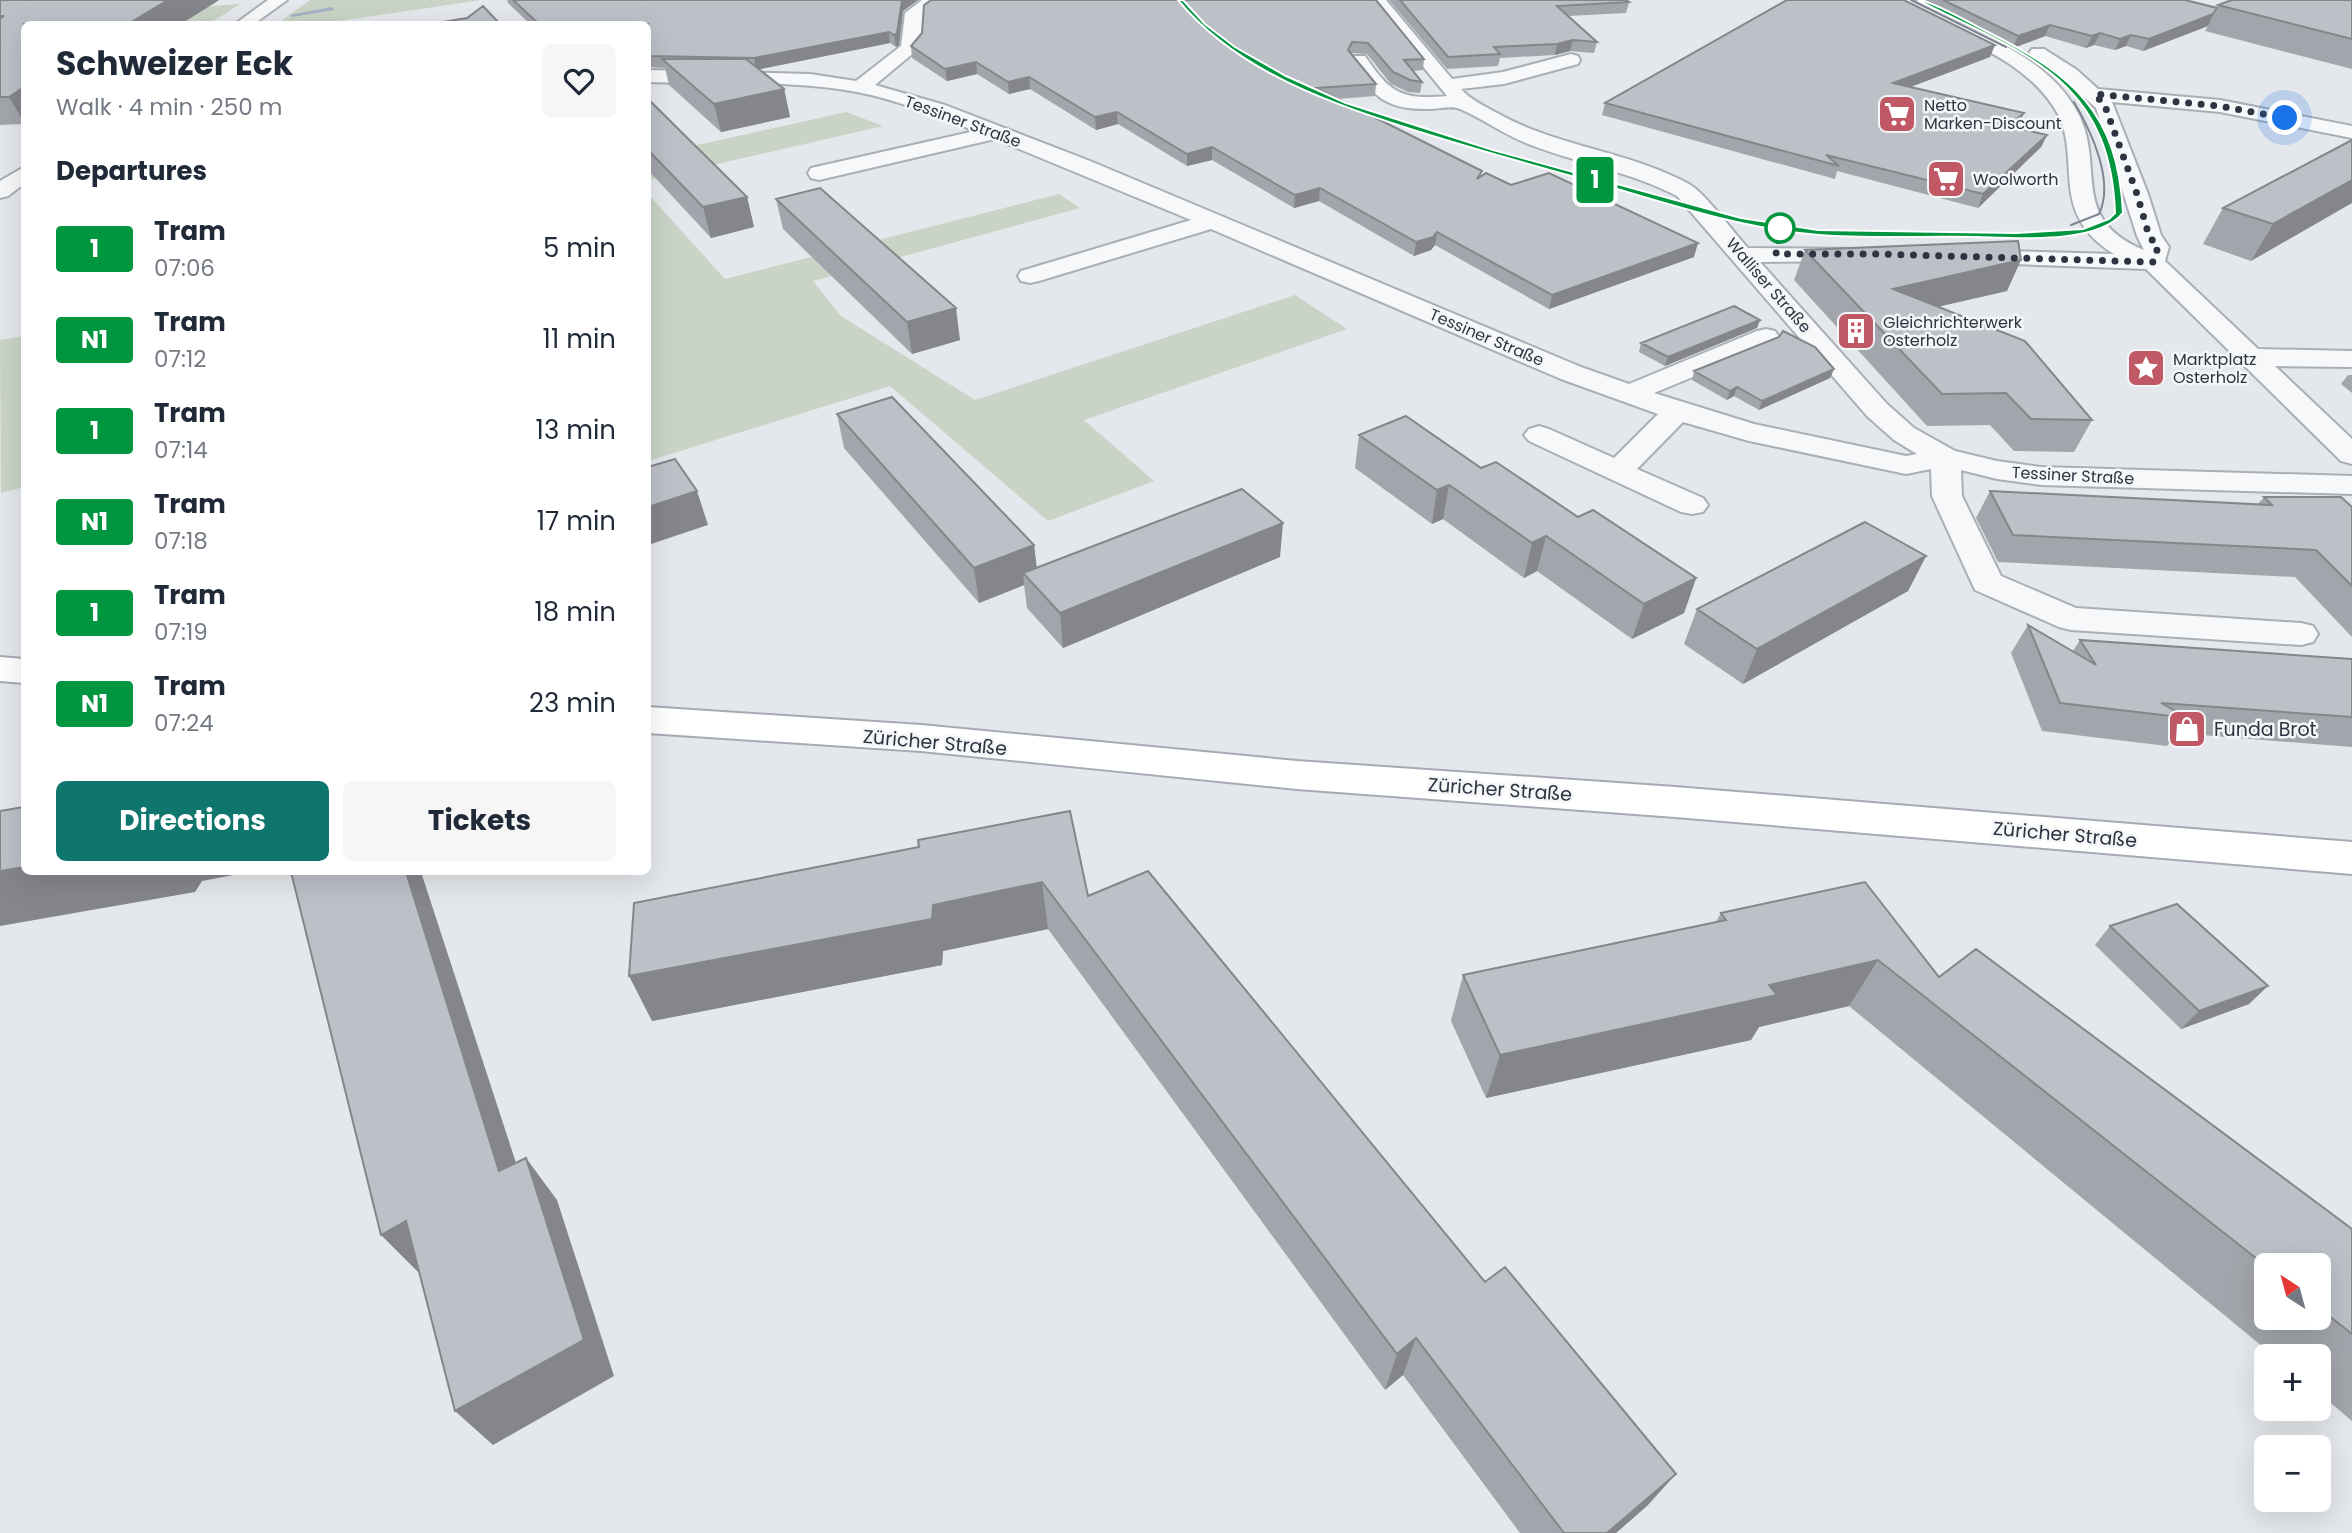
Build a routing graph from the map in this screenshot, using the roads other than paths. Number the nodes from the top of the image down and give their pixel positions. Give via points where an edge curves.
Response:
1 (279, 0) edge
2 (934, 0) edge
3 (1377, 0) edge
4 (1938, 0) edge
5 (1894, 1) edge
6 (248, 21) edge
7 (1359, 60) edge
8 (1571, 60) edge
9 (651, 76) edge
10 (860, 87) junction
11 (1454, 93) junction
12 (2095, 94) junction
13 (998, 132) junction
14 (2352, 132) edge
15 (819, 173) dead end
16 (21, 176) edge
17 (2081, 190) junction
18 (0, 191) edge
19 (2139, 201) junction
20 (1214, 222) junction
21 (1878, 254) edge
22 (1742, 255) junction
23 (1947, 256) edge
24 (2153, 262) junction
25 (1030, 276) dead end
26 (1766, 337) dead end
27 (2249, 358) junction
28 (2352, 359) edge
29 (1629, 394) junction
30 (1677, 411) junction
31 (1539, 435) dead end
32 (2352, 455) edge
33 (1945, 457) junction
34 (1618, 471) junction
35 (2352, 485) edge
36 (1692, 505) dead end
37 (2301, 634) dead end
38 (651, 720) edge
39 (2352, 858) edge

1 - 6 street
2 - 10 street via 914,13 908,50
3 - 11 street, Walliser Straße
4 - 12 street via 2030,48
5 - 17 street via 2016,60 2057,97 2075,129
7 - 11 street via 1380,90 1391,97 1420,103
8 - 11 street
9 - 10 street, Tessiner Straße via 798,79
10 - 13 street, Tessiner Straße
11 - 22 street, Walliser Straße via 1505,126 1539,141 1658,177 1685,191
12 - 14 street via 2220,106
12 - 19 street via 2105,106
13 - 15 street
13 - 20 street, Tessiner Straße
16 - 18 street
17 - 19 street via 2109,199
17 - 24 street via 2091,215 2115,244
19 - 24 street via 2149,236 2158,247
20 - 25 street
20 - 29 street, Tessiner Straße
21 - 22 street
22 - 33 street, Walliser Straße via 1877,410 1904,434
23 - 24 street
24 - 27 street
26 - 29 street
27 - 28 street
27 - 32 street
29 - 30 street, Tessiner Straße
30 - 33 street, Tessiner Straße via 1749,432 1906,465
30 - 34 street
31 - 34 street
33 - 35 street, Tessiner Straße via 2042,477
33 - 37 street via 1947,496 1987,583 2071,619
34 - 36 street
38 - 39 main road, Züricher Straße via 921,738 1297,775

